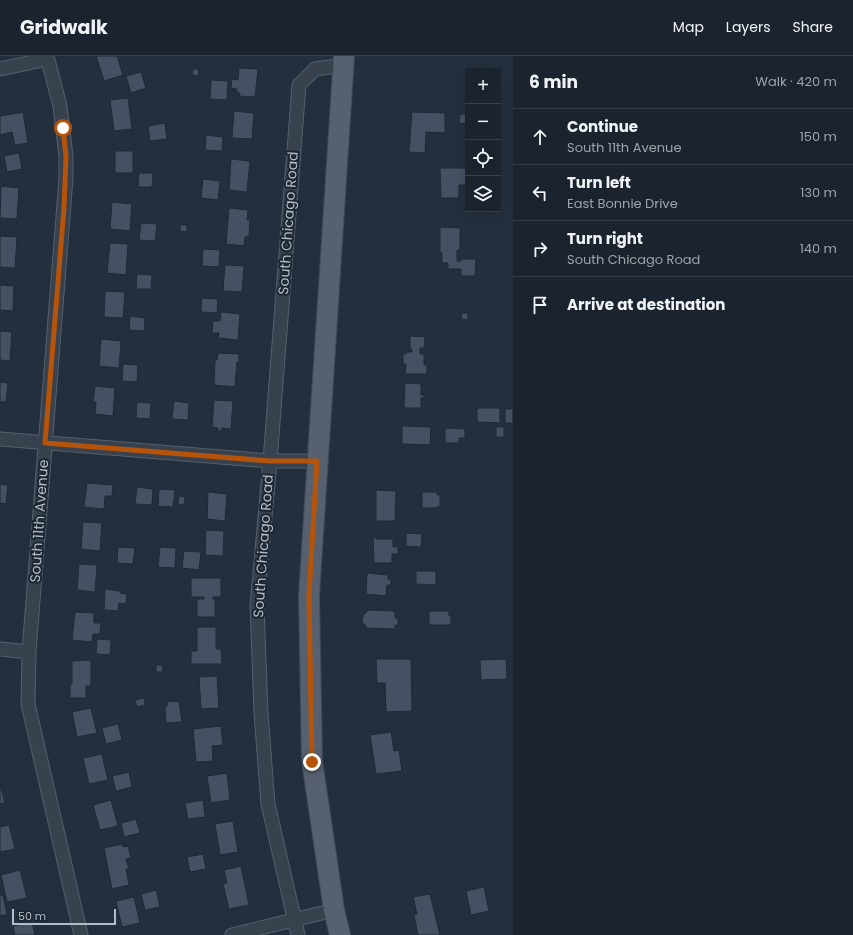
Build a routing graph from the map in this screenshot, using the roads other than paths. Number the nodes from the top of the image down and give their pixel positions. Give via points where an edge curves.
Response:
1 (47, 57) edge
2 (344, 61) edge
3 (0, 69) edge
4 (0, 439) edge
5 (45, 443) junction
6 (270, 461) junction
7 (317, 461) junction
8 (0, 649) edge
9 (29, 652) junction
10 (334, 910) junction
11 (295, 920) junction
12 (81, 935) edge
13 (232, 935) edge
14 (298, 935) edge
15 (340, 935) edge

1 - 3 street
1 - 5 street, South 11th Avenue via 60,106 66,178
2 - 6 street, South Chicago Road via 315,69 299,85
2 - 7 main road, South Chicago Road
4 - 5 street
5 - 6 street
5 - 9 street, South 11th Avenue
6 - 7 street
6 - 11 street, South Chicago Road via 257,606 261,713 268,804
7 - 10 main road, South Chicago Road via 309,595 312,762
8 - 9 street
9 - 12 street, South 11th Avenue via 28,704
10 - 11 street
10 - 15 main road, South Chicago Road
11 - 13 street
11 - 14 street, South Chicago Road

